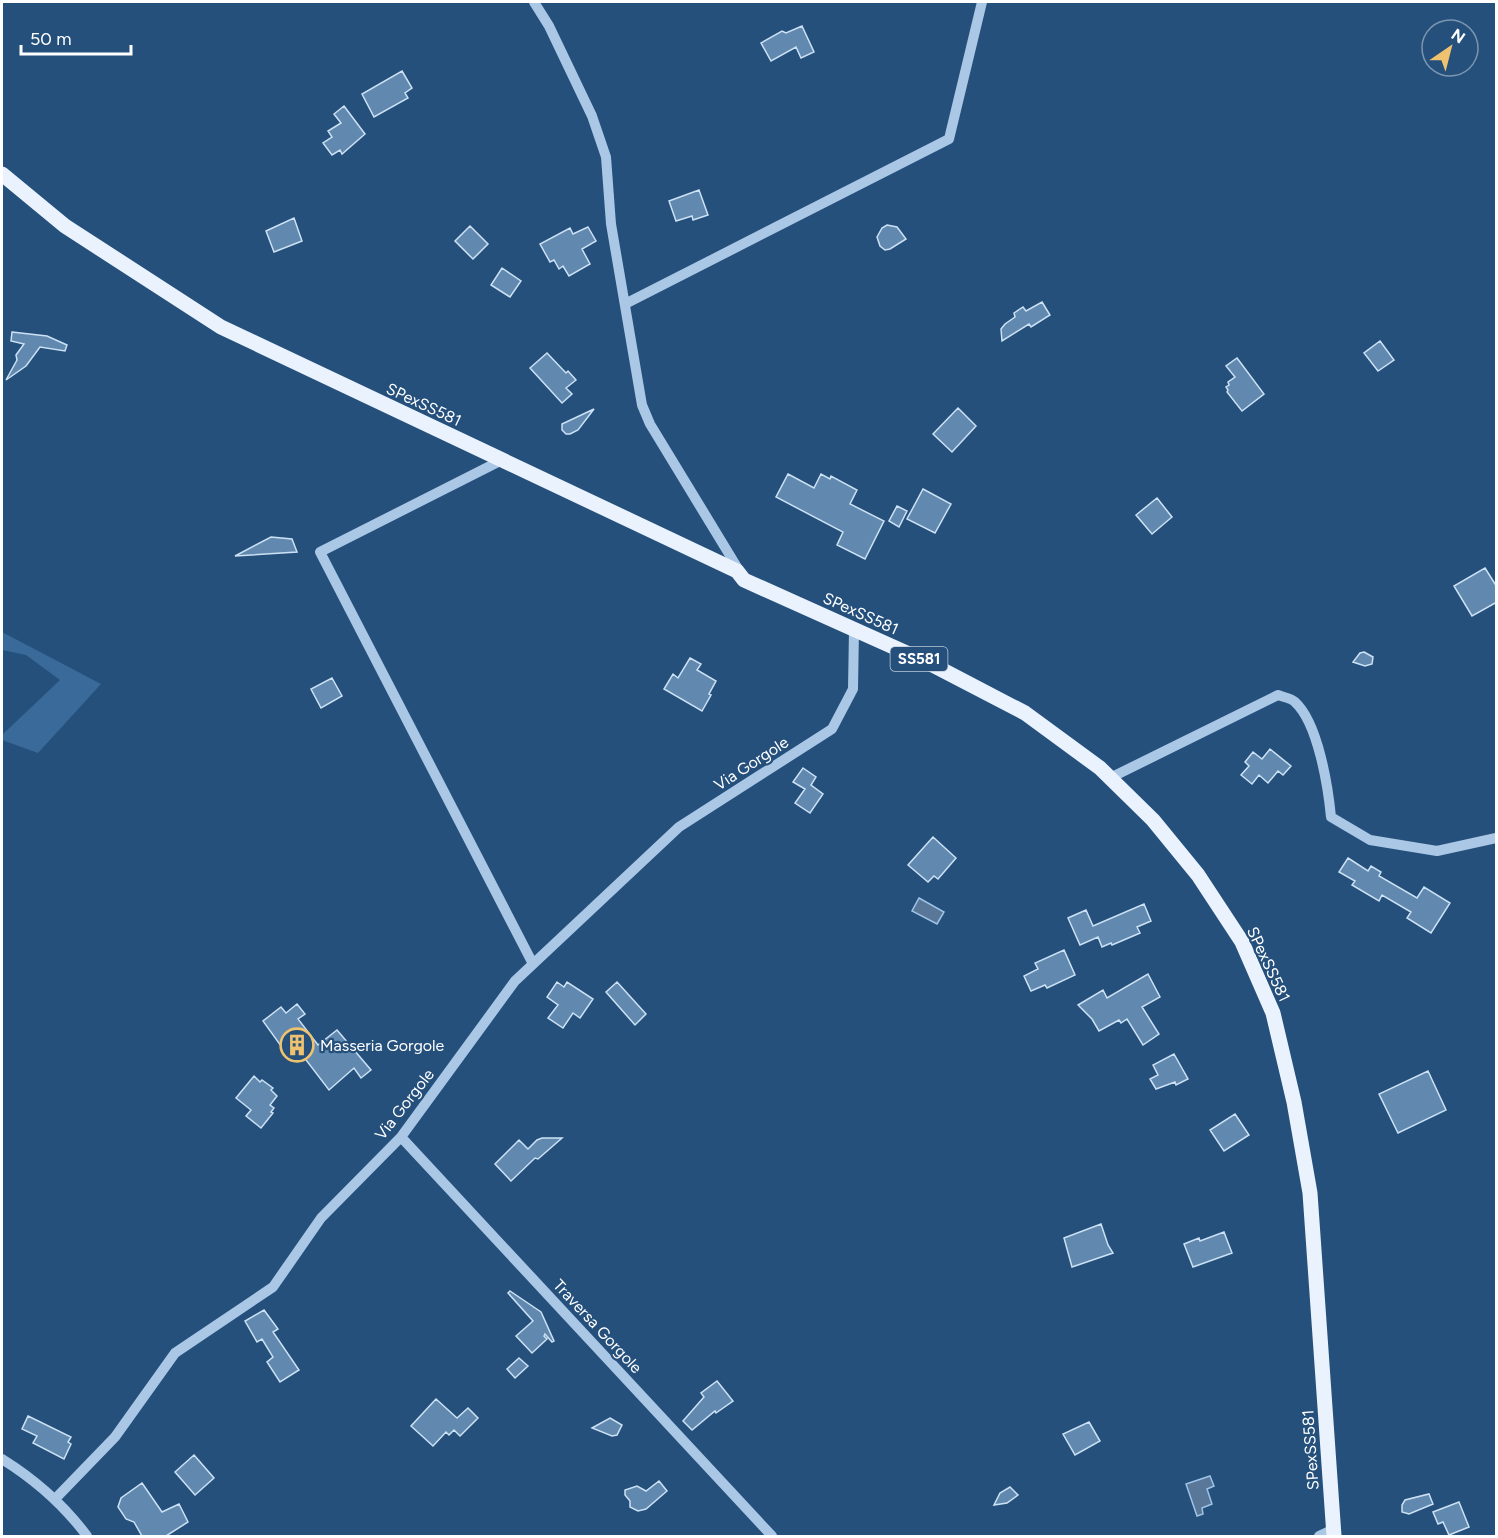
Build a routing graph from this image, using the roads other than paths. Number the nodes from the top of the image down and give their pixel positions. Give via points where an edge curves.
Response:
1 (534, 2) edge
2 (982, 2) edge
3 (2, 174) edge
4 (625, 304) junction
5 (502, 460) junction
6 (744, 580) junction
7 (854, 630) junction
8 (1110, 778) junction
9 (1497, 838) edge
10 (533, 964) junction
11 (401, 1137) junction
12 (2, 1459) edge
13 (55, 1499) junction
14 (1334, 1533) edge
15 (87, 1536) edge
16 (772, 1536) edge
17 (1319, 1536) edge

1 - 4 street via 592,116 606,157 611,224
2 - 4 street via 950,139
3 - 5 main road, SPexSS581 / SS581 via 65,226 221,327
4 - 6 street via 642,405 650,424
5 - 6 main road, SPexSS581 / SS581 via 737,571
5 - 10 street via 320,552
6 - 7 main road, SPexSS581 / SS581
7 - 8 main road, SPexSS581 / SS581 via 929,663 1025,713
7 - 10 street, Via Gorgole via 853,689 832,729 679,827
8 - 9 street via 1278,695 1294,701 1314,730 1331,817 1370,840 1437,851
8 - 14 main road, SPexSS581 / SS581 via 1153,820 1198,874 1242,942 1273,1013 1310,1192
10 - 11 street, Via Gorgole via 515,981
11 - 13 street, Via Gorgole via 321,1218 273,1287 175,1353 115,1437
11 - 16 street, Traversa Gorgole
12 - 13 street
13 - 15 street
14 - 17 street

